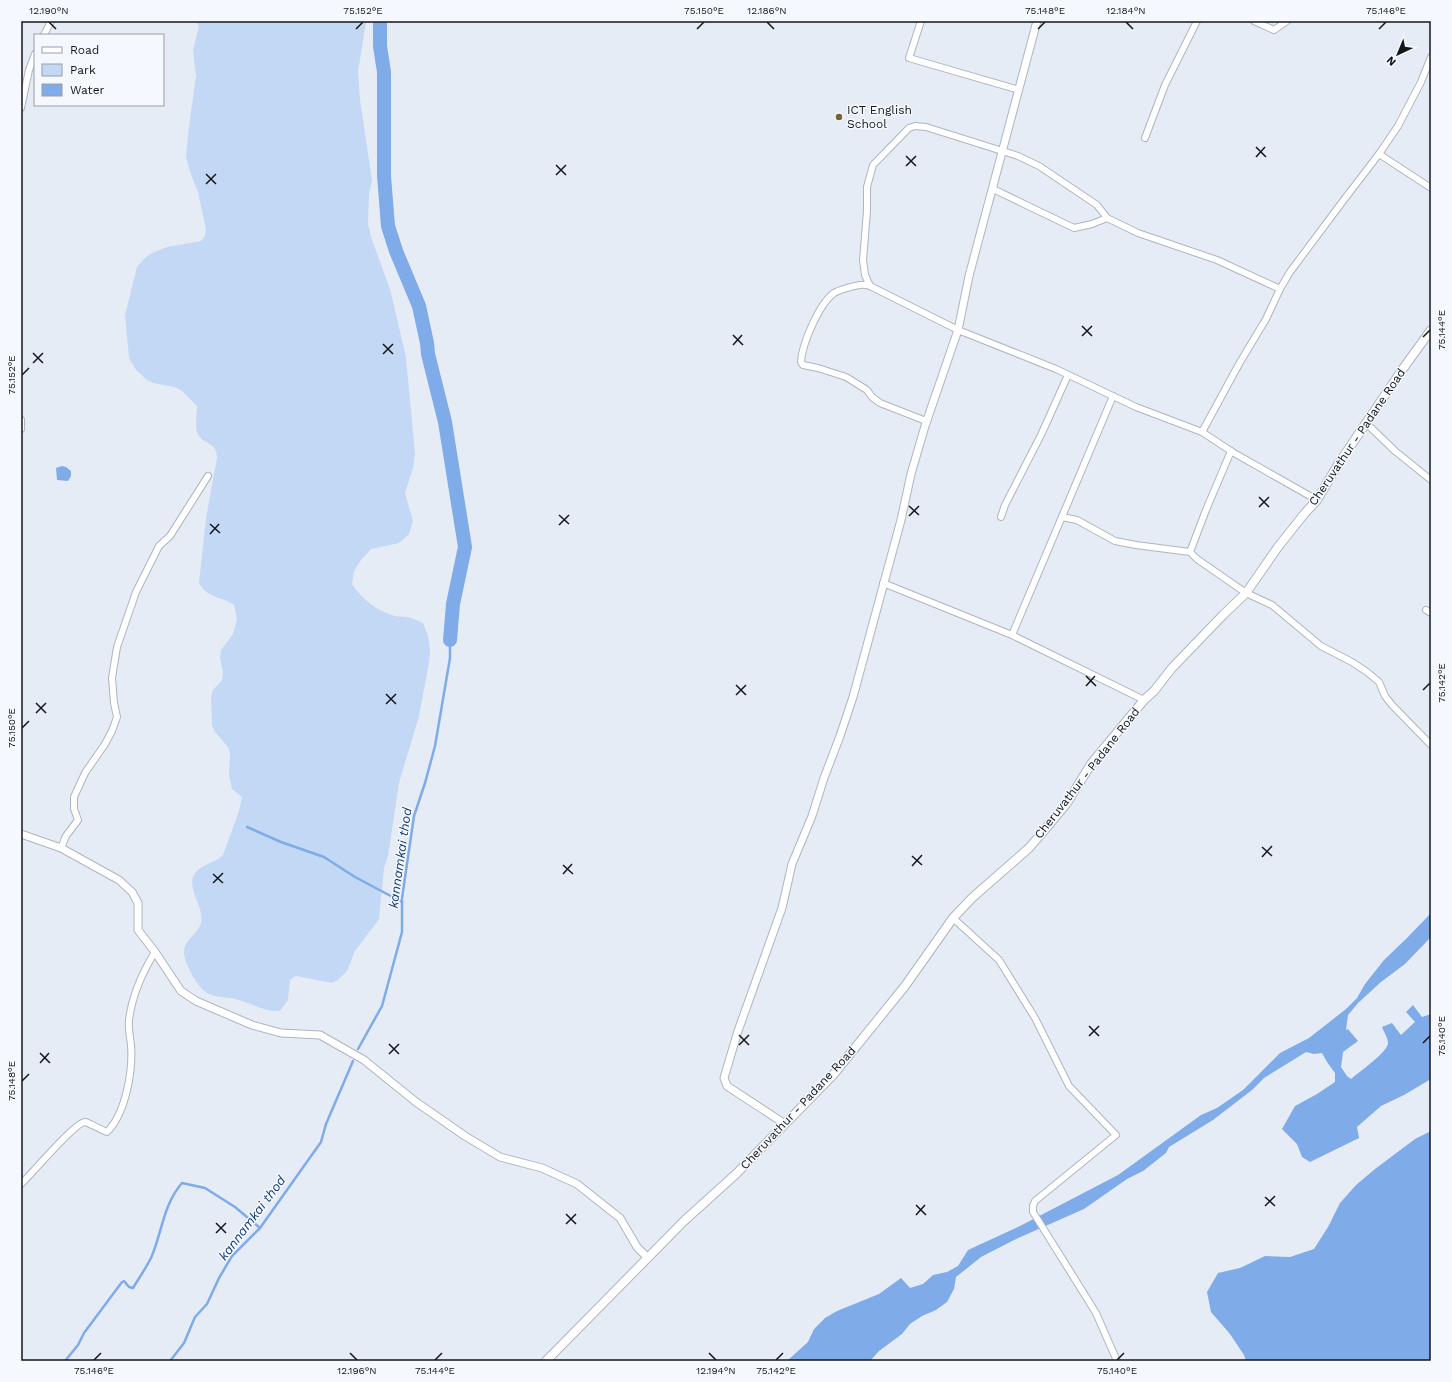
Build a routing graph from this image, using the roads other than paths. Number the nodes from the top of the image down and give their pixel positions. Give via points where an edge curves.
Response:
1 (51, 21) edge
2 (921, 21) edge
3 (1037, 21) edge
4 (1197, 21) edge
5 (1254, 21) edge
6 (1287, 21) edge
7 (44, 34) edge
8 (34, 57) edge
9 (1431, 57) edge
10 (1019, 90) junction
11 (21, 108) edge
12 (1145, 138) dead end
13 (1003, 151) junction
14 (1379, 154) junction
15 (1431, 188) edge
16 (993, 189) junction
17 (1107, 218) junction
18 (870, 286) junction
19 (1280, 289) junction
20 (958, 330) junction
21 (1431, 330) edge
22 (1068, 375) junction
23 (1113, 396) junction
24 (21, 420) edge
25 (926, 421) junction
26 (1367, 424) junction
27 (21, 429) edge
28 (1202, 432) junction
29 (1231, 451) junction
30 (208, 476) dead end
31 (1431, 480) edge
32 (1317, 500) junction
33 (1001, 517) dead end
34 (1062, 517) junction
35 (1190, 552) junction
36 (883, 583) junction
37 (1246, 592) junction
38 (1012, 634) junction
39 (1144, 700) junction
40 (1431, 745) edge
41 (21, 834) edge
42 (60, 848) junction
43 (953, 918) junction
44 (155, 952) junction
45 (784, 1124) junction
46 (21, 1184) edge
47 (648, 1257) junction
48 (546, 1361) edge
49 (1117, 1361) edge

1 - 7 street
2 - 10 street via 909,58
3 - 10 street
4 - 12 street via 1165,85
5 - 6 street via 1274,30
8 - 11 street
9 - 14 street via 1408,109
10 - 13 street
13 - 16 street
13 - 17 street via 1046,169 1097,204
13 - 18 street via 926,127 909,128 873,165 867,187 864,260 865,275
14 - 15 street
14 - 19 street
16 - 17 street via 1074,228
16 - 20 street
17 - 19 street via 1138,233 1217,260
18 - 20 street
18 - 25 street via 861,284 835,293 827,301 814,321 801,362 803,365 846,377 867,390 880,403
19 - 28 street via 1266,319
20 - 22 street
20 - 25 street
21 - 26 main road, Cheruvathur - Padane Road
22 - 23 street
22 - 33 street
23 - 28 street
23 - 34 street
24 - 27 street
25 - 36 street
26 - 31 street
26 - 32 main road, Cheruvathur - Padane Road
28 - 29 street
29 - 32 street
29 - 35 street
30 - 42 street via 170,536 159,546 136,592 117,647 112,678 117,717 105,744 80,782 74,797 74,809 78,820
32 - 37 main road, Cheruvathur - Padane Road via 1278,547
34 - 35 street via 1077,520 1115,541
34 - 38 street
35 - 37 street
36 - 38 street
36 - 45 street via 853,697 812,816 792,864 782,908 724,1078 727,1086
37 - 39 main road, Cheruvathur - Padane Road
37 - 40 street via 1272,605 1321,646 1367,672 1378,682 1392,705
38 - 39 street
39 - 43 main road, Cheruvathur - Padane Road via 1091,764 1067,803 1029,848
41 - 42 street
42 - 44 street via 119,880 132,892 138,903 138,930
43 - 45 main road, Cheruvathur - Padane Road via 872,1029
43 - 49 street via 1000,960 1035,1018 1069,1086 1116,1135 1035,1202 1033,1212 1096,1313
44 - 46 street via 146,966 133,999 128,1031 131,1045 130,1070 117,1119 107,1132 86,1122 80,1123
44 - 47 street via 181,991 196,1001 252,1025 281,1033 320,1035 364,1060 416,1102 500,1157 542,1168 577,1184 620,1218 637,1247
45 - 47 main road, Cheruvathur - Padane Road via 736,1174 684,1220
47 - 48 main road, Cheruvathur - Padane Road

